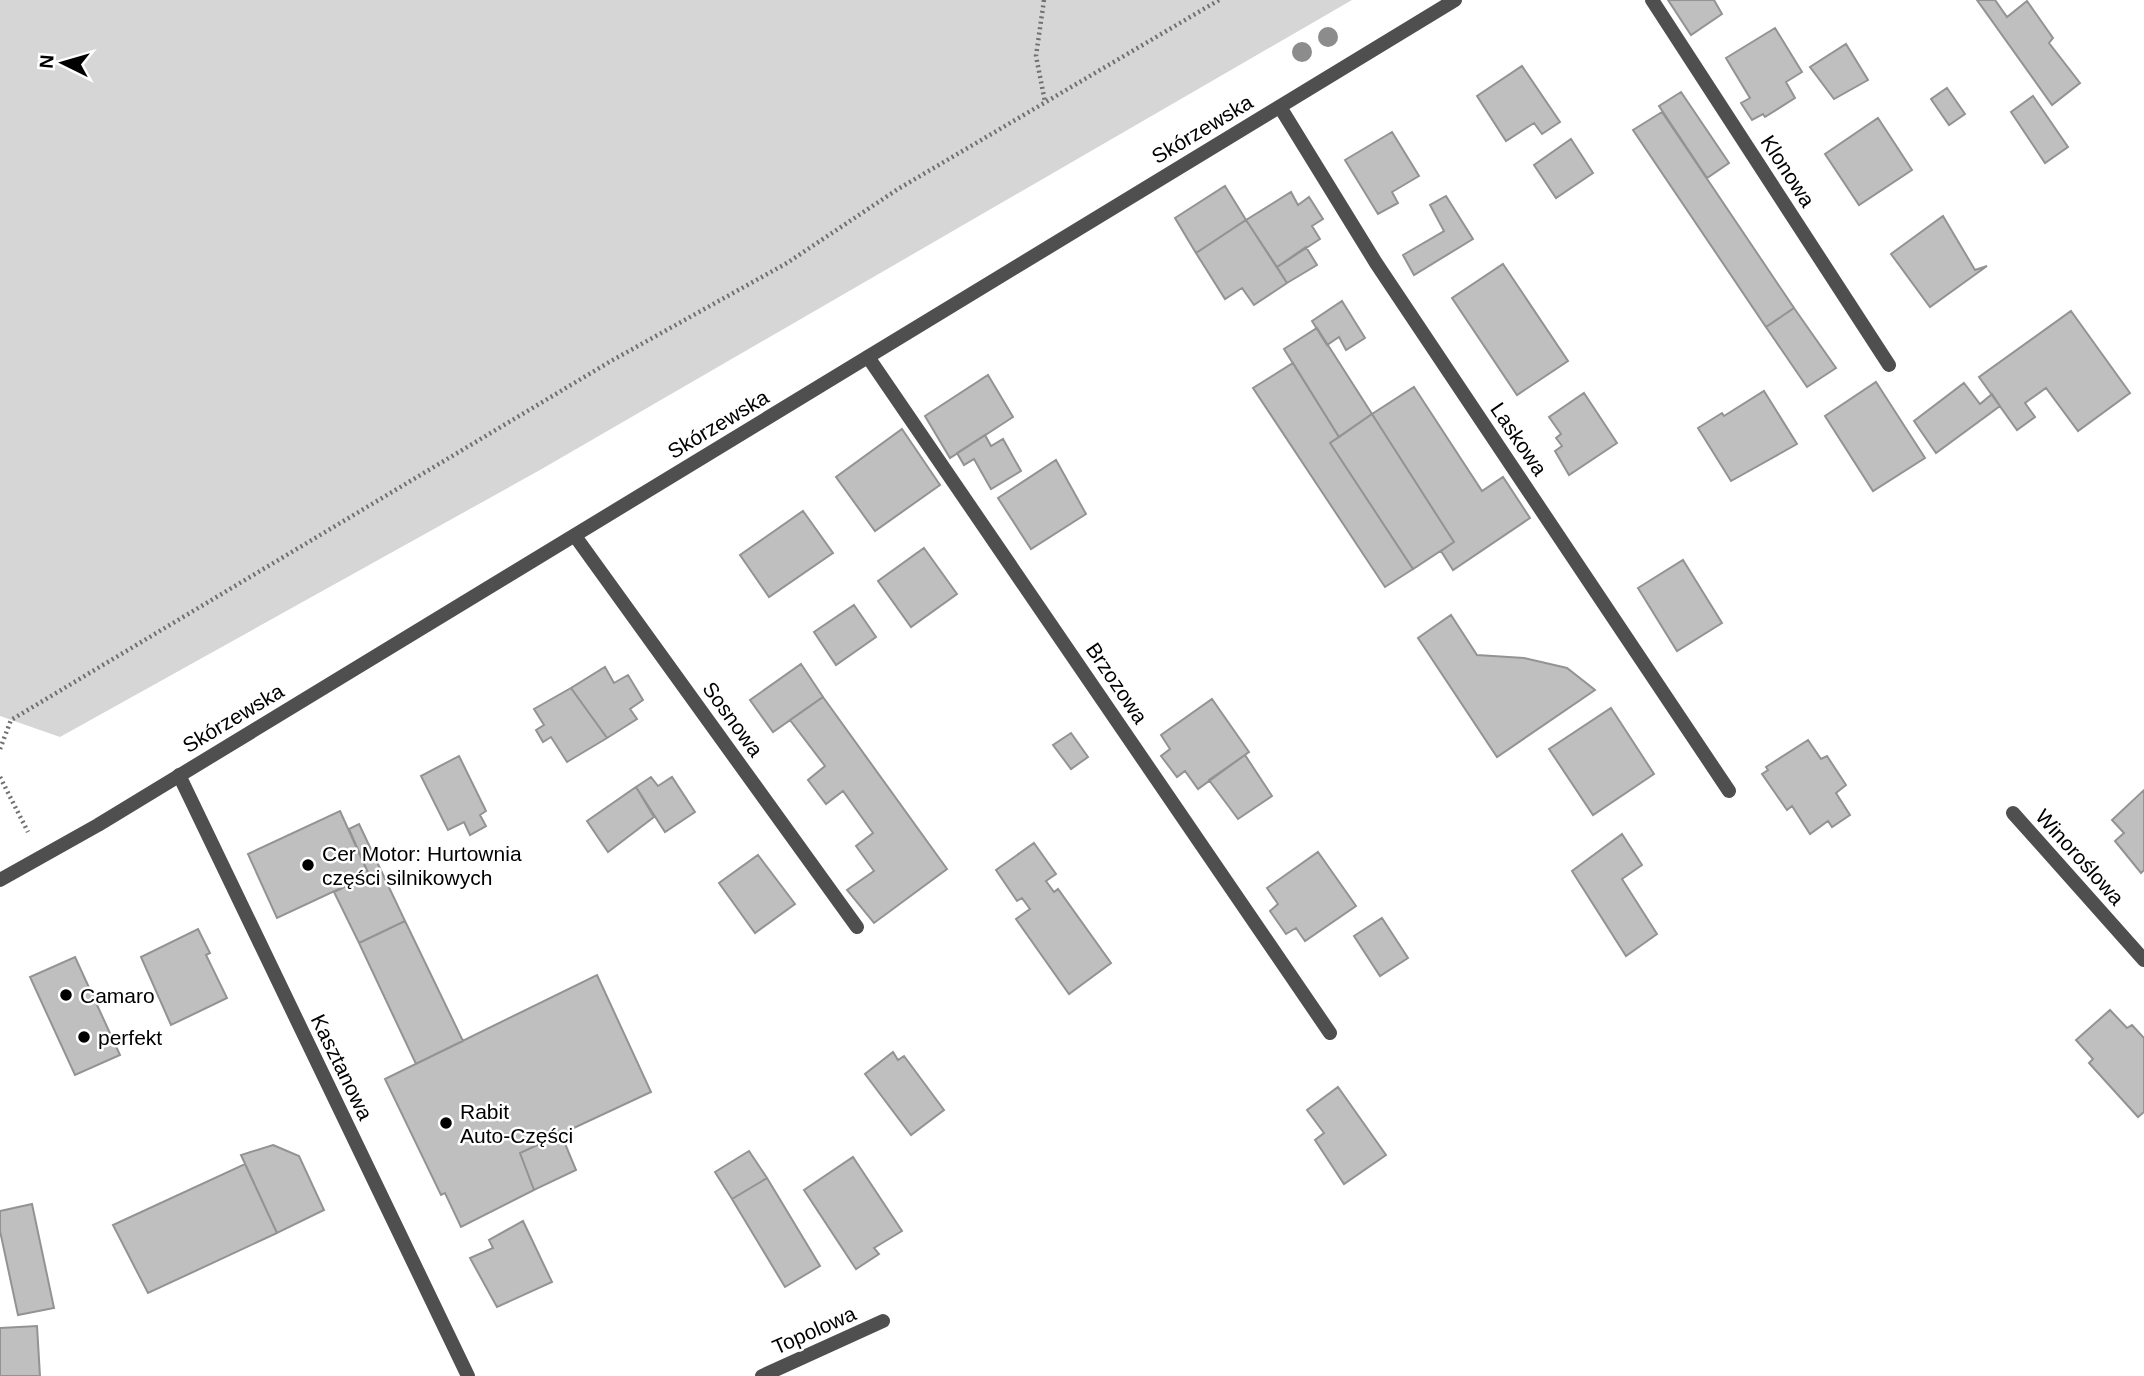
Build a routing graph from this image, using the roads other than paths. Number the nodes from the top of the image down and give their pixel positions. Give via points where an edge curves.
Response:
1 (1455, 0) edge
2 (1652, 0) edge
3 (1280, 107) junction
4 (868, 357) junction
5 (1889, 365) dead end
6 (575, 536) junction
7 (178, 775) junction
8 (1729, 791) dead end
9 (2012, 813) dead end
10 (0, 880) edge
11 (857, 927) dead end
12 (2144, 960) edge
13 (1330, 1032) dead end
14 (883, 1321) dead end
15 (468, 1376) edge
16 (762, 1376) edge

1 - 3 street, Skórzewska
2 - 5 street, Klonowa
3 - 4 street, Skórzewska
3 - 8 street, Laskowa via 1376,263
4 - 6 street, Skórzewska
4 - 13 street, Brzozowa
6 - 7 street, Skórzewska
6 - 11 street, Sosnowa
7 - 10 street, Skórzewska
7 - 15 street, Kasztanowa
9 - 12 street, Winoroślowa
14 - 16 street, Topolowa

